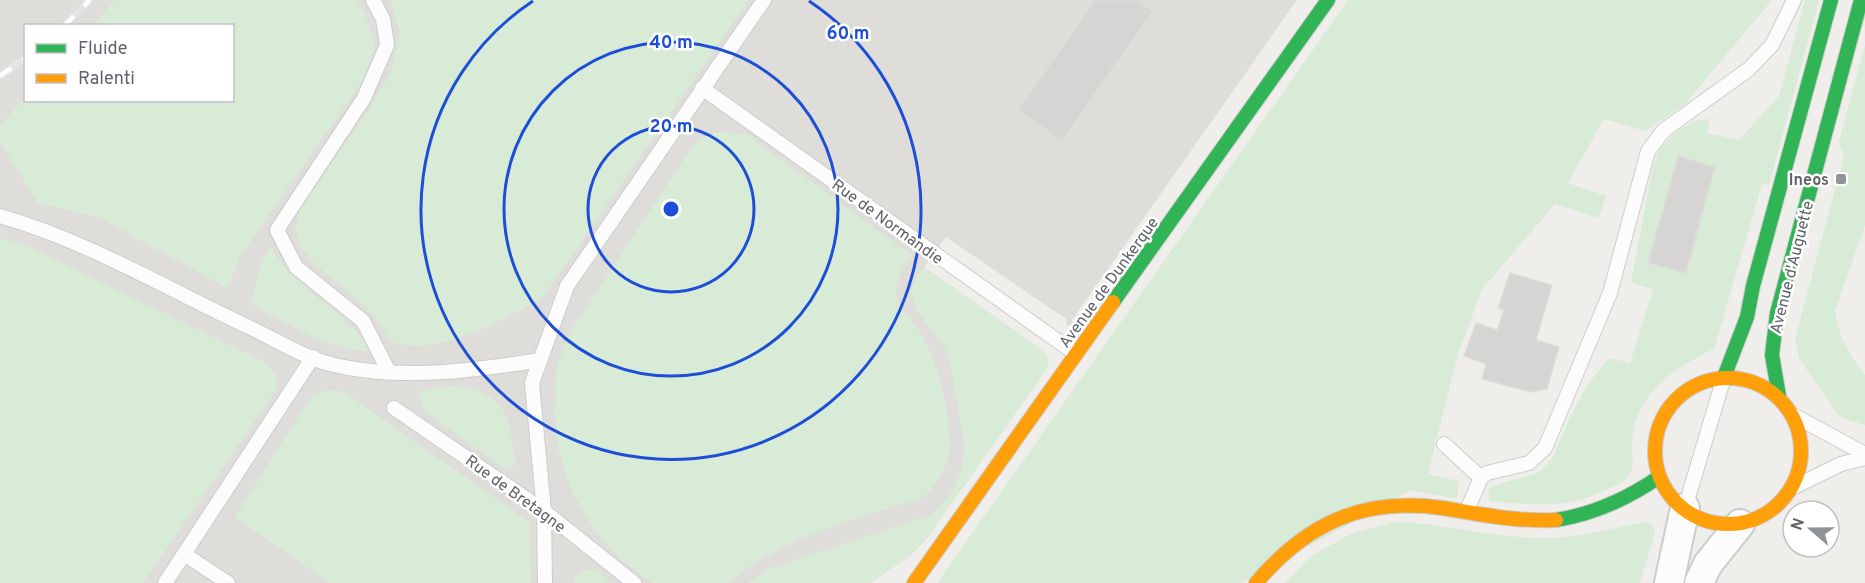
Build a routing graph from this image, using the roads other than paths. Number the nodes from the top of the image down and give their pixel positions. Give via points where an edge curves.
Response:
1 (374, 0) edge
2 (764, 0) edge
3 (1328, 0) edge
4 (1794, 0) edge
5 (1831, 0) edge
6 (1862, 0) edge
7 (702, 88) junction
8 (0, 216) edge
9 (1076, 354) junction
10 (312, 357) junction
11 (540, 360) junction
12 (389, 372) junction
13 (1724, 377) junction
14 (1779, 396) junction
15 (394, 408) dead end
16 (1794, 417) junction
17 (1444, 444) dead end
18 (1865, 456) edge
19 (1659, 477) junction
20 (1481, 478) junction
21 (1794, 487) junction
22 (1685, 508) junction
23 (544, 511) junction
24 (1465, 514) junction
25 (1740, 524) junction
26 (184, 554) junction
27 (165, 583) edge
28 (228, 583) edge
29 (545, 583) edge
30 (634, 583) edge
31 (914, 583) edge
32 (1257, 583) edge
33 (1669, 583) edge
34 (1699, 583) edge

1 - 12 lane via 383,19 387,45 364,98 277,230 296,267 363,321
2 - 7 lane
3 - 9 main road, Avenue de Dunkerque
4 - 20 lane via 1772,45 1749,69 1654,141 1610,293 1545,448 1529,463 1493,471
5 - 13 main road, Avenue d'Auguette via 1747,317
6 - 14 main road, Avenue d'Auguette via 1777,313 1772,355
7 - 9 lane, Rue de Normandie
7 - 11 lane via 567,286
8 - 10 lane via 136,270
9 - 31 main road, Avenue de Dunkerque
10 - 12 lane
10 - 26 lane
11 - 12 lane via 469,372
11 - 23 lane via 532,383
13 - 14 main road via 1742,378
13 - 19 main road via 1706,380 1683,392 1669,407 1654,449
13 - 22 lane
14 - 16 main road
15 - 23 lane, Rue de Bretagne
16 - 18 lane
16 - 21 main road via 1803,451
17 - 20 lane
18 - 21 lane
19 - 22 main road via 1672,499
19 - 24 main road via 1603,510 1554,520
20 - 24 lane
21 - 25 main road via 1768,514
22 - 25 main road via 1698,519 1723,525
22 - 33 street
23 - 29 lane
23 - 30 lane, Rue de Bretagne
24 - 32 main road via 1404,505 1342,515 1288,548
25 - 34 street via 1708,564
26 - 27 lane
26 - 28 lane

